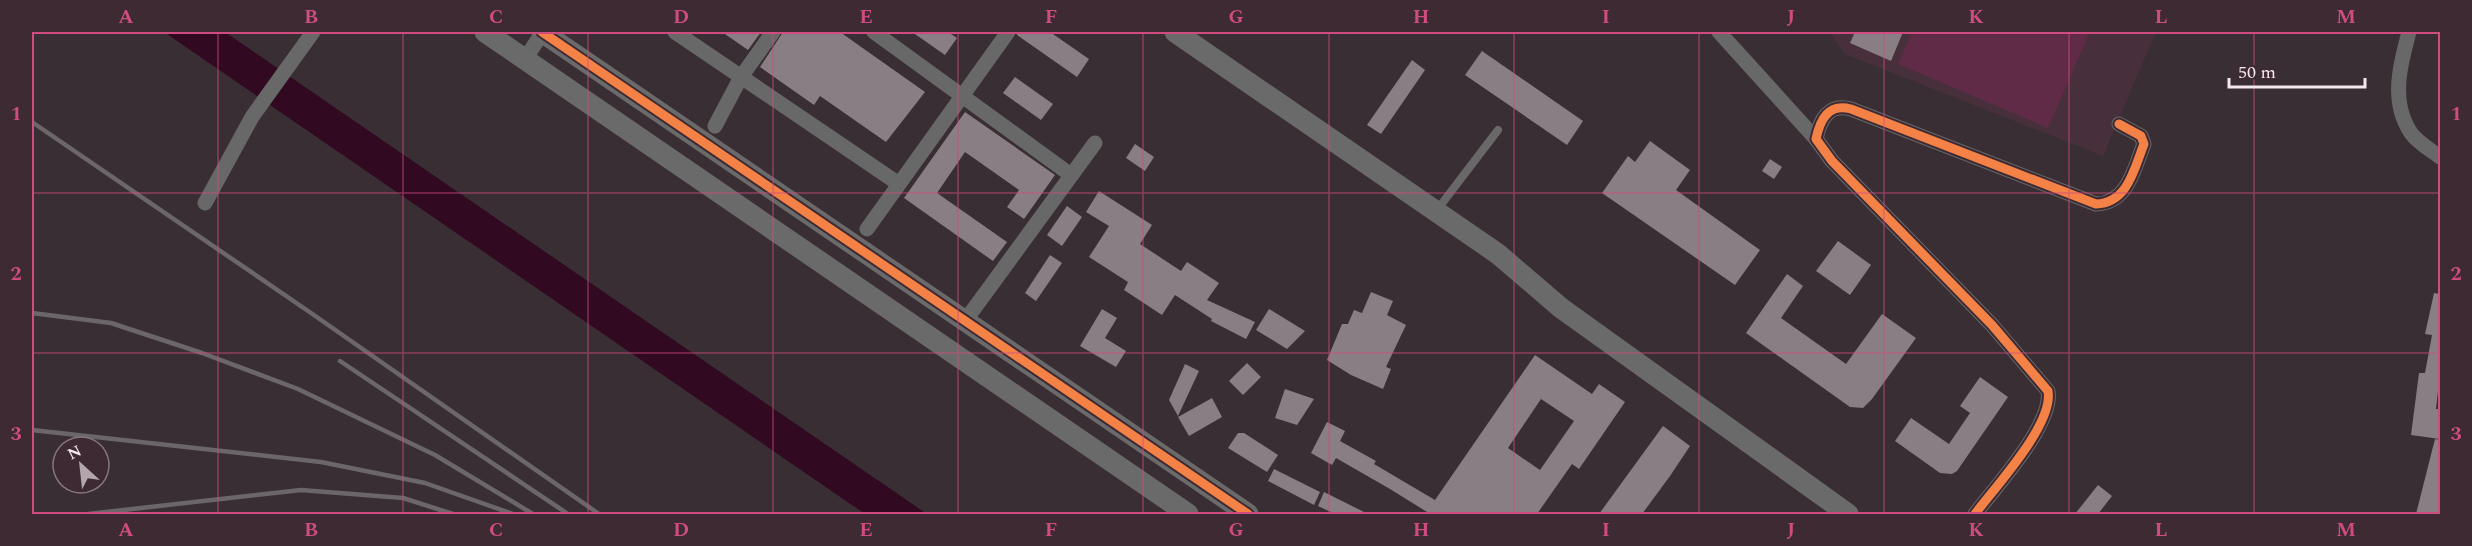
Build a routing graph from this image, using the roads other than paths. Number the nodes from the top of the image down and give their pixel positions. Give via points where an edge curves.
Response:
1 (313, 32) edge
2 (485, 32) edge
3 (542, 32) edge
4 (675, 32) edge
5 (773, 32) edge
6 (874, 32) edge
7 (1008, 32) edge
8 (1175, 32) edge
9 (1719, 32) edge
10 (2409, 32) edge
11 (525, 58) junction
12 (741, 77) junction
13 (963, 95) junction
14 (2119, 124) dead end
15 (715, 126) dead end
16 (1498, 130) dead end
17 (1816, 139) junction
18 (1095, 143) dead end
19 (2440, 157) edge
20 (1071, 175) junction
21 (899, 184) junction
22 (205, 203) dead end
23 (1436, 211) junction
24 (867, 229) dead end
25 (965, 321) junction
26 (1188, 514) edge
27 (1248, 514) edge
28 (1848, 514) edge
29 (1975, 514) edge

1 - 22 street via 252,117
2 - 11 street
3 - 11 street
3 - 25 street
4 - 12 street
5 - 12 street
6 - 13 street
7 - 13 street
8 - 23 street
9 - 17 street
10 - 19 street via 2397,92 2411,133
11 - 26 street
12 - 15 street
12 - 21 street
13 - 20 street
13 - 21 street
14 - 17 street via 2141,136 2144,144 2126,186 2108,204 2096,204 1841,106 1831,110 1819,125
16 - 23 lane
17 - 29 street via 1832,161 1992,325 2048,391 2044,419
18 - 20 street
20 - 25 street
21 - 24 street
23 - 28 street via 1498,254 1562,308
25 - 27 street

